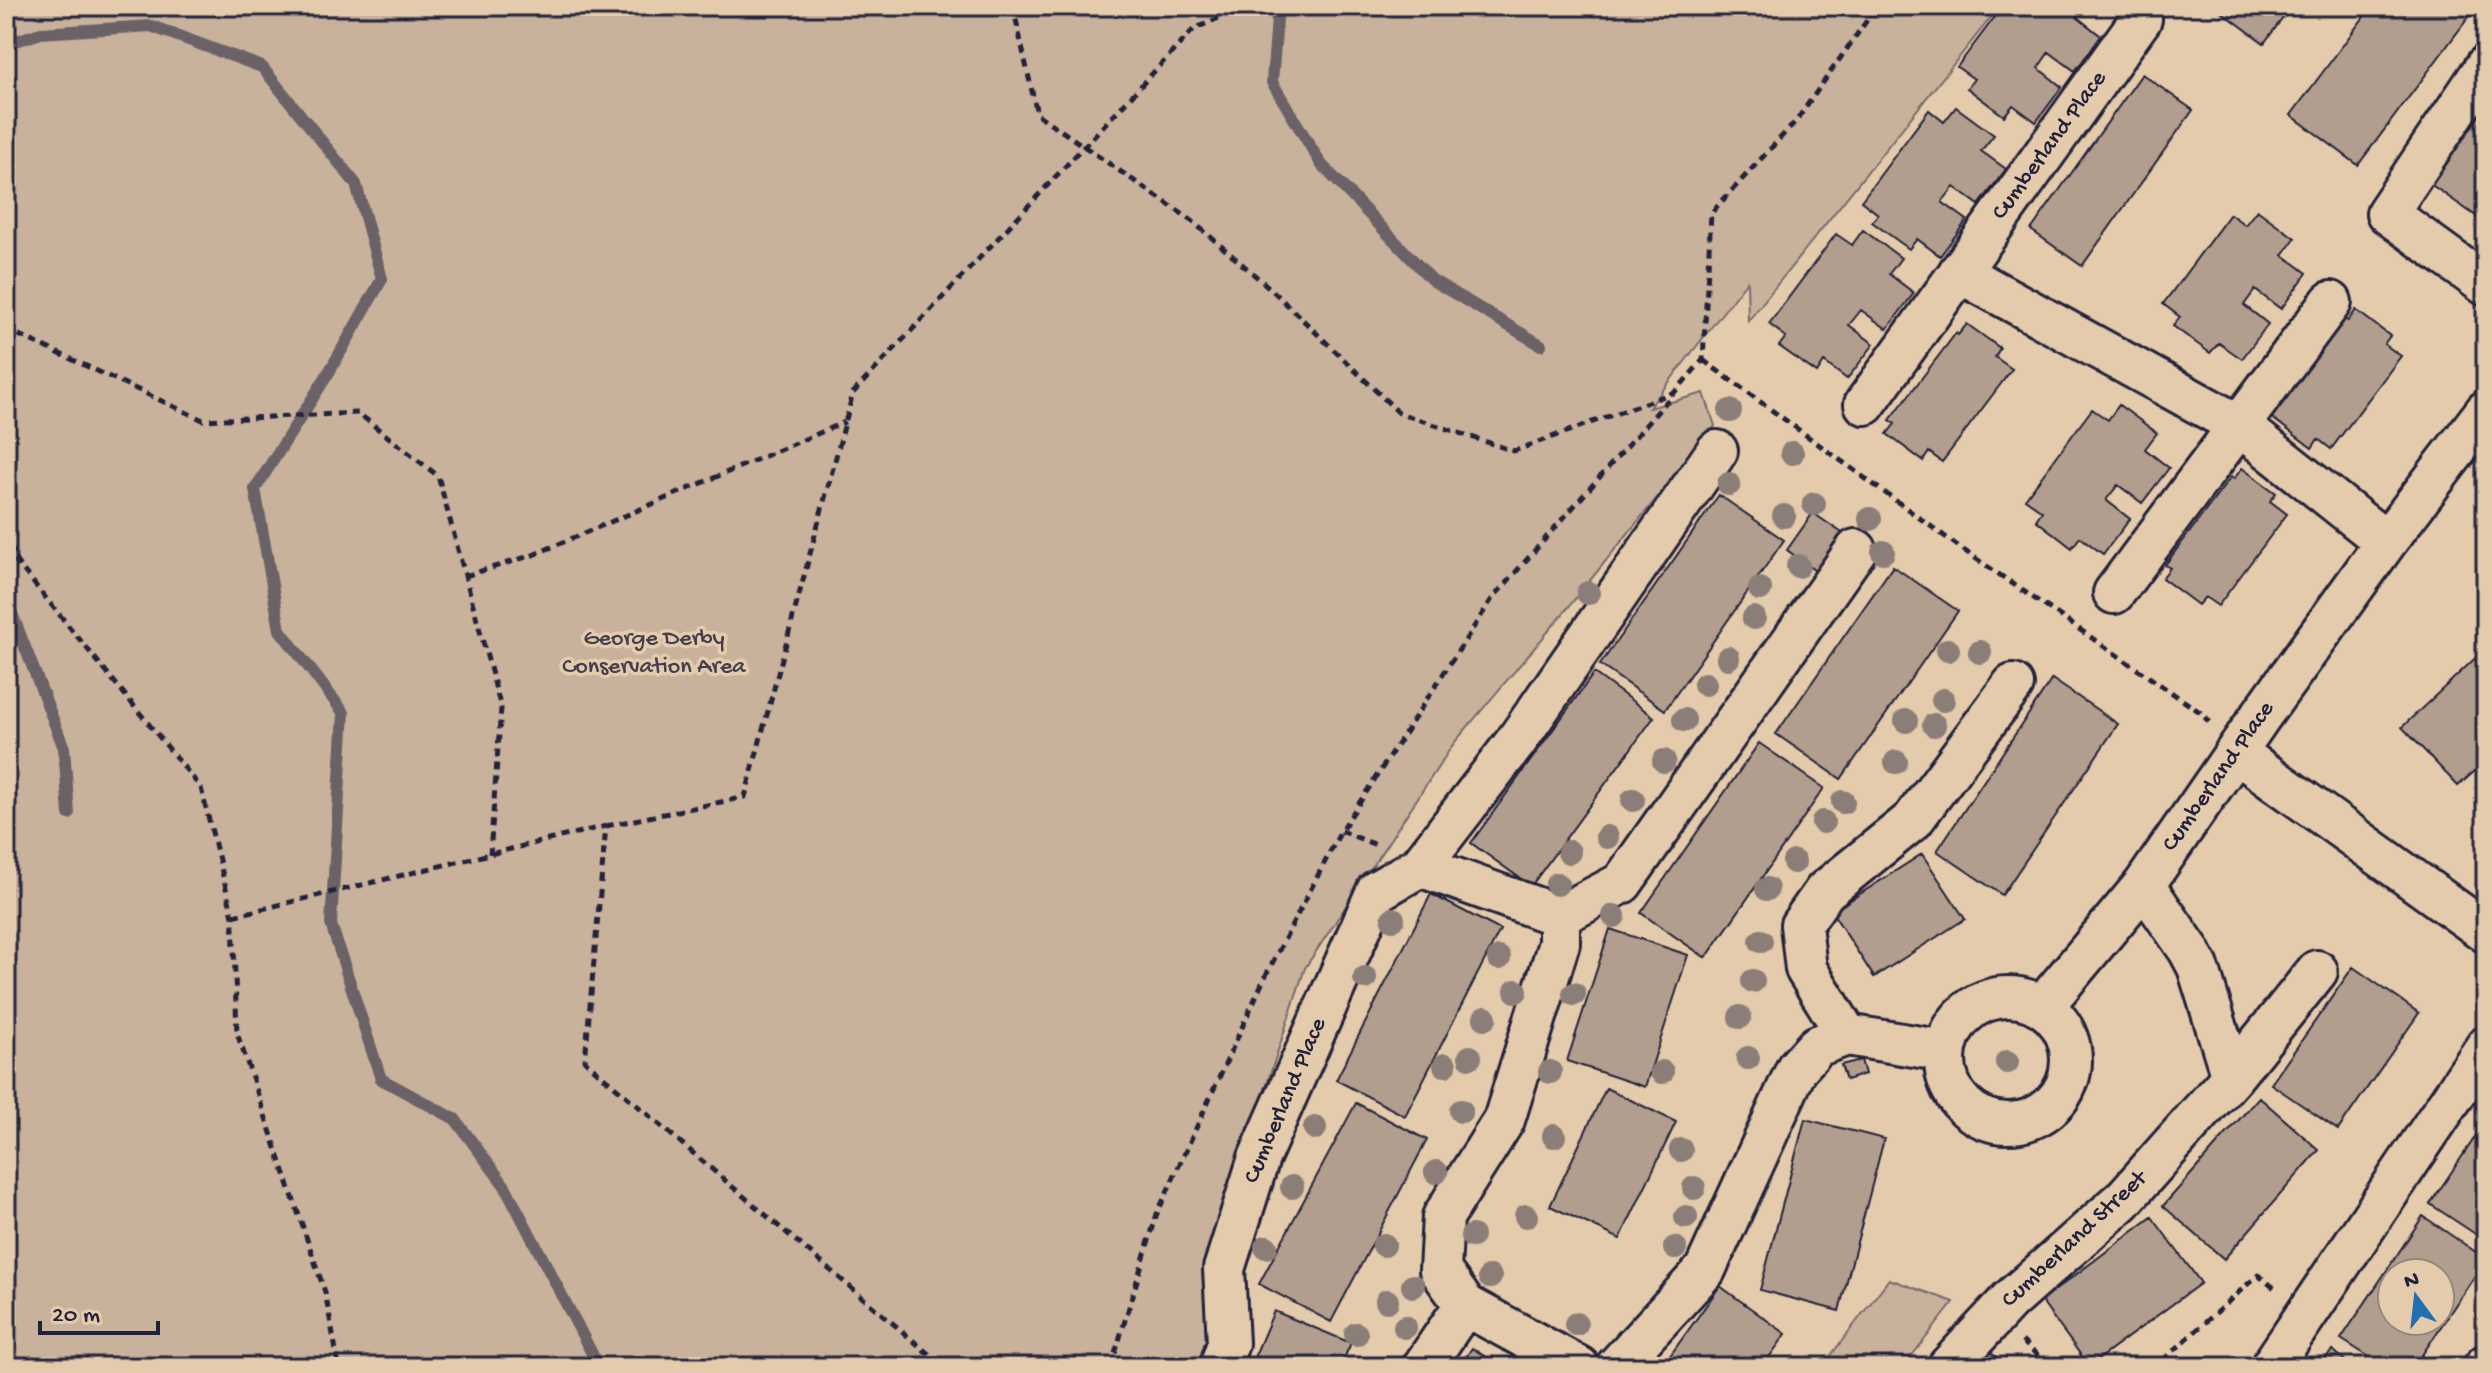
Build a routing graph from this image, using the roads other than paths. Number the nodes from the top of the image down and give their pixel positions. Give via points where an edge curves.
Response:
1 (2141, 19) dead end
2 (2486, 66) edge
3 (1959, 272) junction
4 (2486, 285) edge
5 (2331, 302) dead end
6 (1865, 404) dead end
7 (2486, 411) edge
8 (2240, 426) junction
9 (1717, 451) dead end
10 (2386, 542) junction
11 (1856, 550) dead end
12 (2114, 593) dead end
13 (2013, 685) dead end
14 (2237, 753) junction
15 (1420, 866) junction
16 (2144, 885) junction
17 (1559, 916) junction
18 (2486, 932) edge
19 (2317, 971) dead end
20 (2043, 1006) junction
21 (1847, 1035) junction
22 (2486, 1047) edge
23 (1945, 1051) junction
24 (2232, 1077) junction
25 (1465, 1305) junction
26 (1220, 1367) edge
27 (1423, 1367) edge
28 (1579, 1367) edge
29 (1616, 1367) edge
30 (1948, 1367) edge
31 (2271, 1367) edge

1 - 3 street, Cumberland Place
2 - 4 street via 2387,213
3 - 6 street, Cumberland Place
3 - 8 street
5 - 8 street
7 - 10 street, Cumberland Place
8 - 10 street
8 - 12 street
9 - 15 street, Cumberland Place via 1515,743
10 - 14 street, Cumberland Place
11 - 17 street via 1622,883
13 - 21 street via 1913,820 1825,891 1801,925 1806,969
14 - 16 street, Cumberland Place
14 - 18 street
15 - 17 street
15 - 26 street, Cumberland Place via 1377,891 1259,1158 1224,1269 1228,1343
16 - 20 street, Cumberland Place
16 - 24 street via 2198,967
17 - 25 street via 1559,943 1504,1120 1443,1217 1440,1270
19 - 24 street, Cumberland Street
20 - 23 street via 2002,996 1981,1002 1951,1031
20 - 23 street via 2059,1020 2068,1039 2069,1080 2044,1113 2025,1122 1984,1119 1966,1108 1953,1092
21 - 23 street
21 - 29 street via 1817,1046 1797,1068 1705,1270
22 - 31 street
24 - 30 street, Cumberland Street via 2122,1201 2009,1301
25 - 27 street
25 - 28 street

